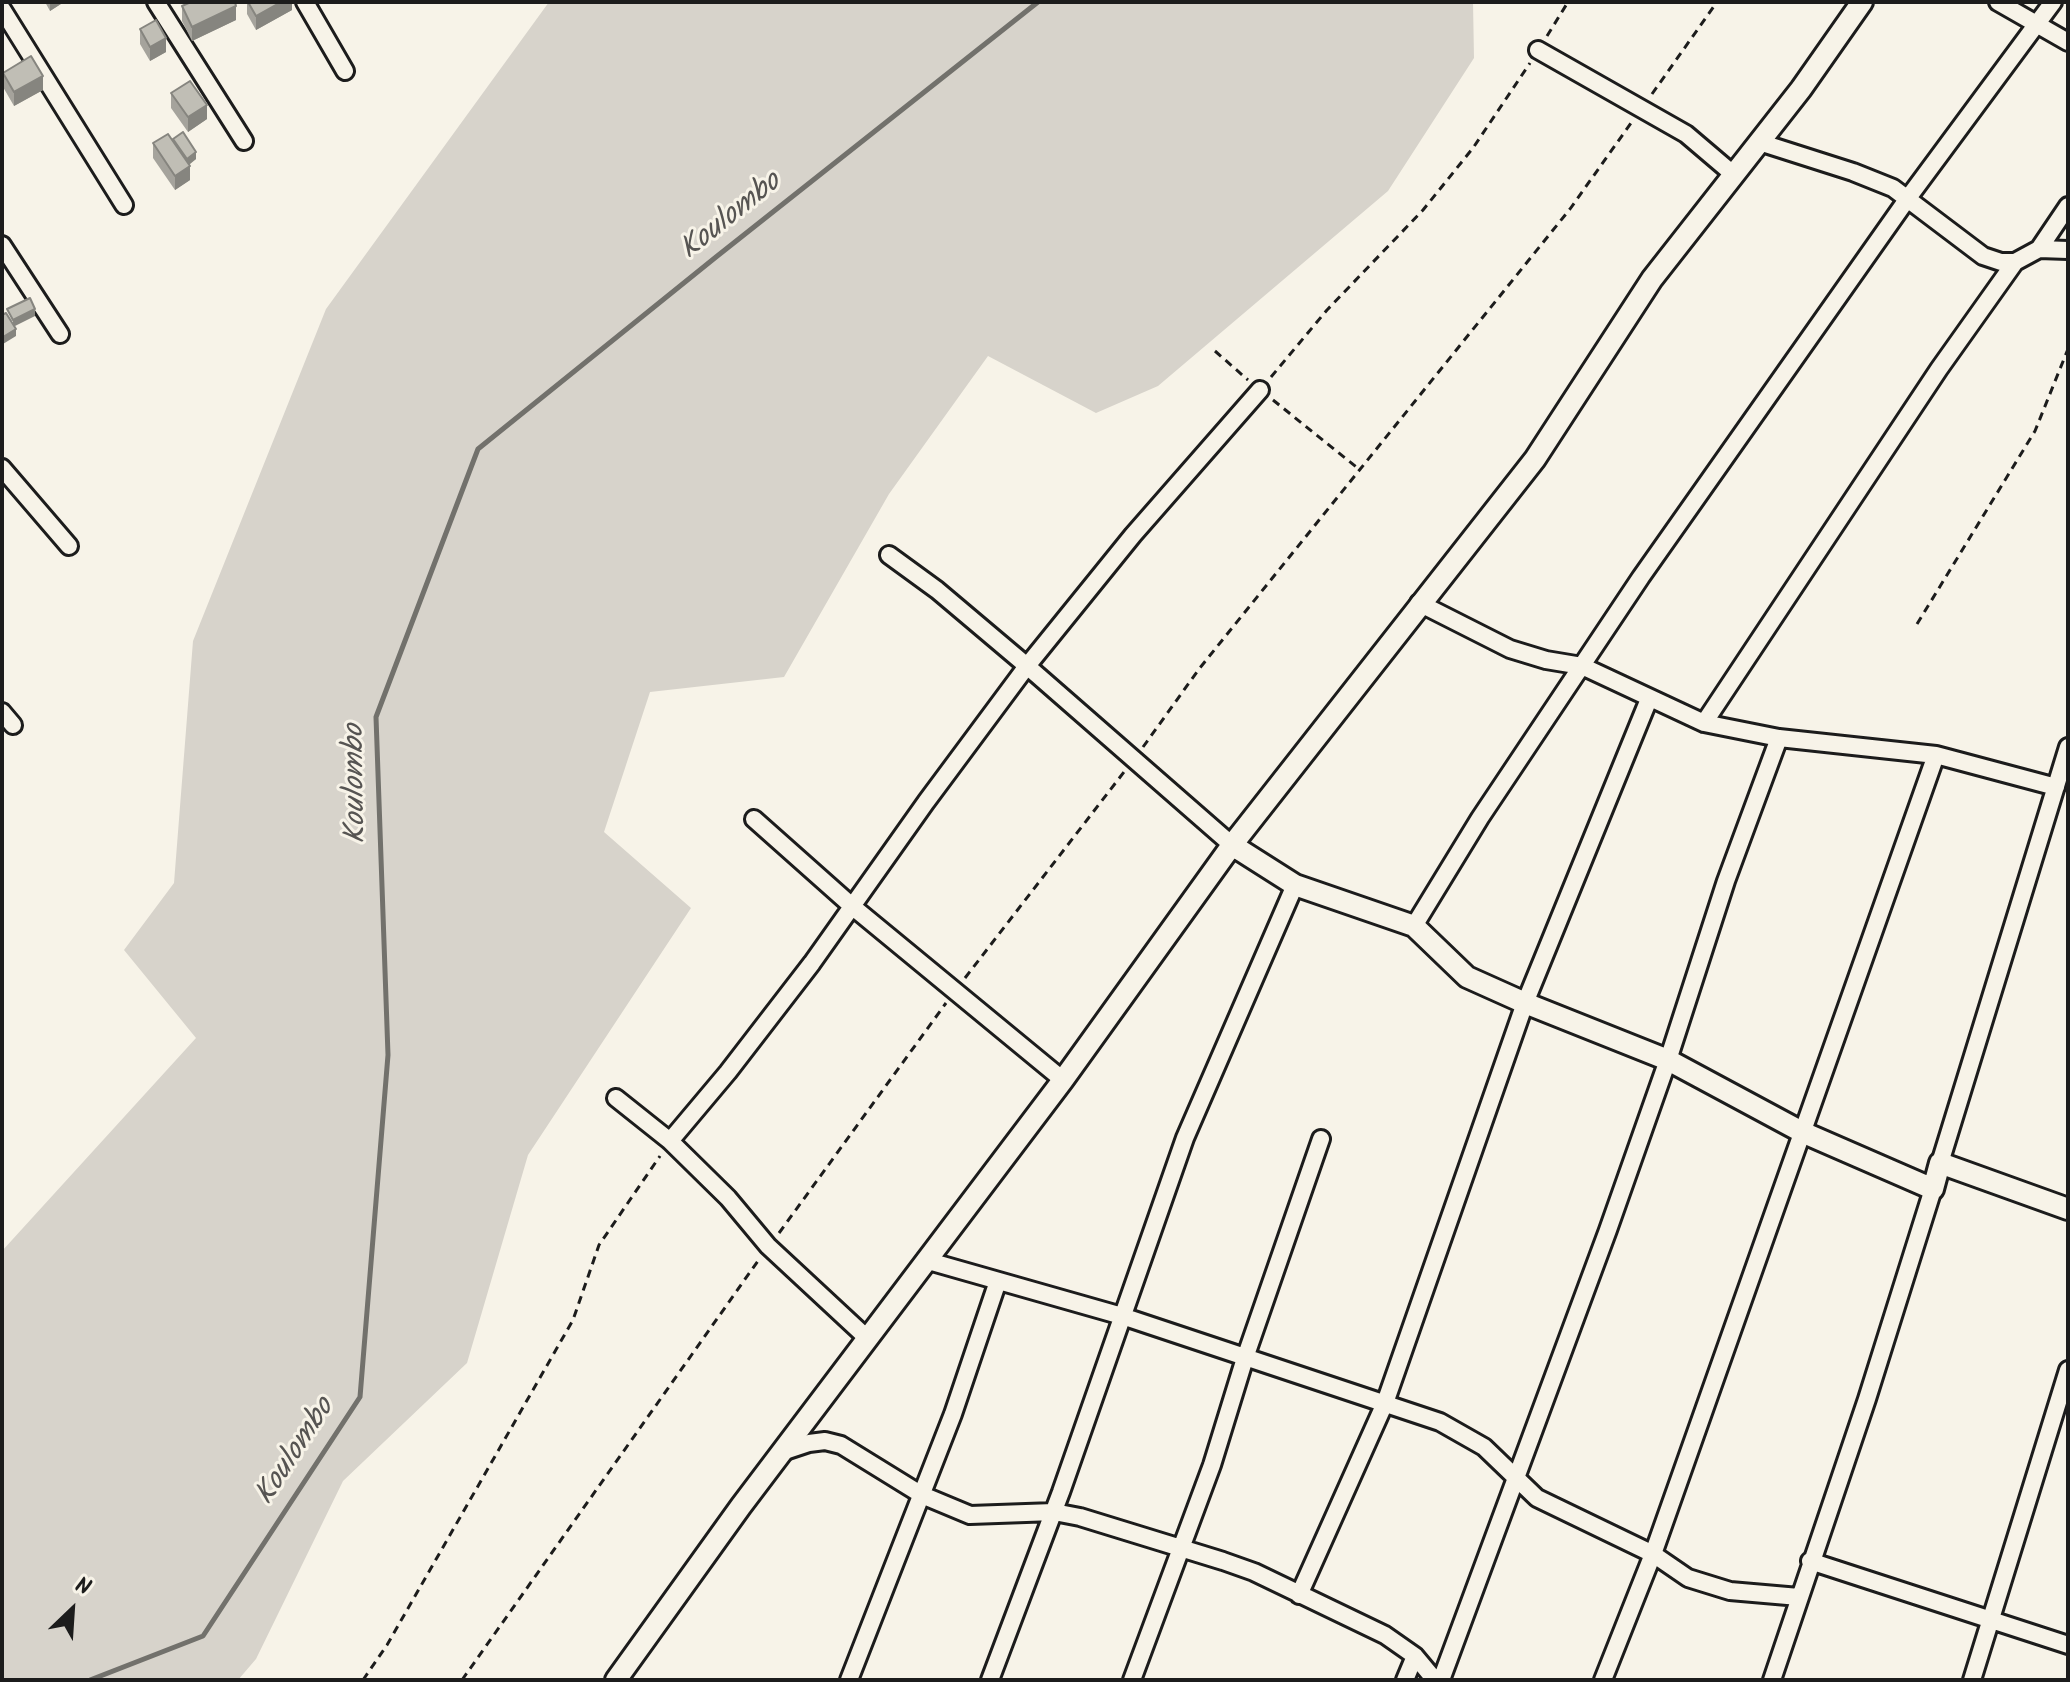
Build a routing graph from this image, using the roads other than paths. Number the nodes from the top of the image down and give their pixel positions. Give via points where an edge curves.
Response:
1 (156, 2) edge
2 (305, 2) edge
3 (1862, 2) edge
4 (1998, 2) edge
5 (2053, 2) edge
6 (2, 9) edge
7 (2036, 25) junction
8 (2068, 42) edge
9 (1538, 50) road end
10 (345, 71) dead end
11 (244, 141) dead end
12 (1759, 142) junction
13 (1733, 174) junction
14 (1908, 198) junction
15 (124, 205) dead end
16 (2068, 206) edge
17 (2, 245) edge
18 (2039, 249) junction
19 (2068, 250) edge
20 (2015, 262) junction
21 (60, 334) dead end
22 (1260, 390) road end
23 (2, 468) edge
24 (69, 546) dead end
25 (889, 555) dead end
26 (1419, 603) junction
27 (1027, 666) junction
28 (1582, 666) junction
29 (1649, 699) junction
30 (1704, 723) junction
31 (1779, 738) junction
32 (2068, 747) edge
33 (1936, 755) junction
34 (2056, 787) junction
35 (754, 819) dead end
36 (1232, 845) junction
37 (1295, 885) junction
38 (853, 907) junction
39 (1414, 926) junction
40 (1525, 1003) junction
41 (1668, 1060) junction
42 (1063, 1080) junction
43 (616, 1098) dead end
44 (1802, 1132) junction
45 (1321, 1139) dead end
46 (670, 1141) junction
47 (1940, 1163) junction
48 (1933, 1189) junction
49 (2068, 1209) edge
50 (925, 1260) junction
51 (998, 1281) junction
52 (1122, 1316) junction
53 (867, 1338) junction
54 (1245, 1358) junction
55 (2068, 1370) edge
56 (1385, 1403) junction
57 (782, 1452) junction
58 (1516, 1478) junction
59 (922, 1495) junction
60 (1054, 1512) junction
61 (1181, 1549) junction
62 (1653, 1554) junction
63 (1810, 1561) junction
64 (1299, 1595) junction
65 (1799, 1597) junction
66 (1992, 1620) junction
67 (2068, 1645) edge
68 (1415, 1656) junction
69 (616, 1680) edge
70 (849, 1680) edge
71 (990, 1680) edge
72 (1132, 1680) edge
73 (1405, 1680) edge
74 (1438, 1680) edge
75 (1603, 1680) edge
76 (1772, 1680) edge
77 (1972, 1680) edge

1 - 11 street
2 - 10 street
3 - 12 street
4 - 7 street
5 - 7 street
6 - 15 street
7 - 8 street
7 - 14 street
9 - 13 street via 1686,134
12 - 13 street
12 - 14 street via 1866,177
13 - 26 street via 1652,279 1535,459
14 - 20 street via 1983,256
14 - 28 street
16 - 18 street
17 - 21 street
18 - 19 street
18 - 20 street
20 - 30 street
22 - 27 street
23 - 24 street
25 - 27 street
26 - 28 street via 1510,649
26 - 36 street
27 - 36 street
27 - 38 street
28 - 29 street
28 - 39 street
29 - 30 street
29 - 40 street
30 - 31 street
31 - 33 street
31 - 41 street
32 - 34 street
33 - 34 street
33 - 44 street
34 - 47 street
35 - 38 street
36 - 37 street
36 - 42 street
37 - 39 street
37 - 52 street via 1185,1138
38 - 42 street
38 - 46 street
39 - 40 street via 1467,977
40 - 41 street
40 - 56 street
41 - 44 street
41 - 58 street
42 - 50 street
43 - 46 street
44 - 48 street
44 - 62 street
45 - 54 street
46 - 53 street via 768,1246
47 - 48 street
47 - 49 street
48 - 63 street
50 - 51 street
50 - 53 street
51 - 52 street
51 - 59 street
52 - 54 street
52 - 60 street
53 - 57 street
54 - 56 street
54 - 61 street
55 - 66 street
56 - 58 street via 1440,1422 1484,1447
56 - 64 street
57 - 59 street via 825,1441 841,1445
57 - 69 street
58 - 62 street via 1537,1498
58 - 74 street
59 - 60 street via 970,1515
59 - 70 street
60 - 61 street
60 - 71 street
61 - 64 street via 1254,1572
61 - 72 street
62 - 65 street via 1688,1578 1730,1591
62 - 75 street
63 - 65 street
63 - 66 street
64 - 68 street via 1385,1635
65 - 76 street
66 - 67 street
66 - 77 street
68 - 73 street
68 - 74 street

